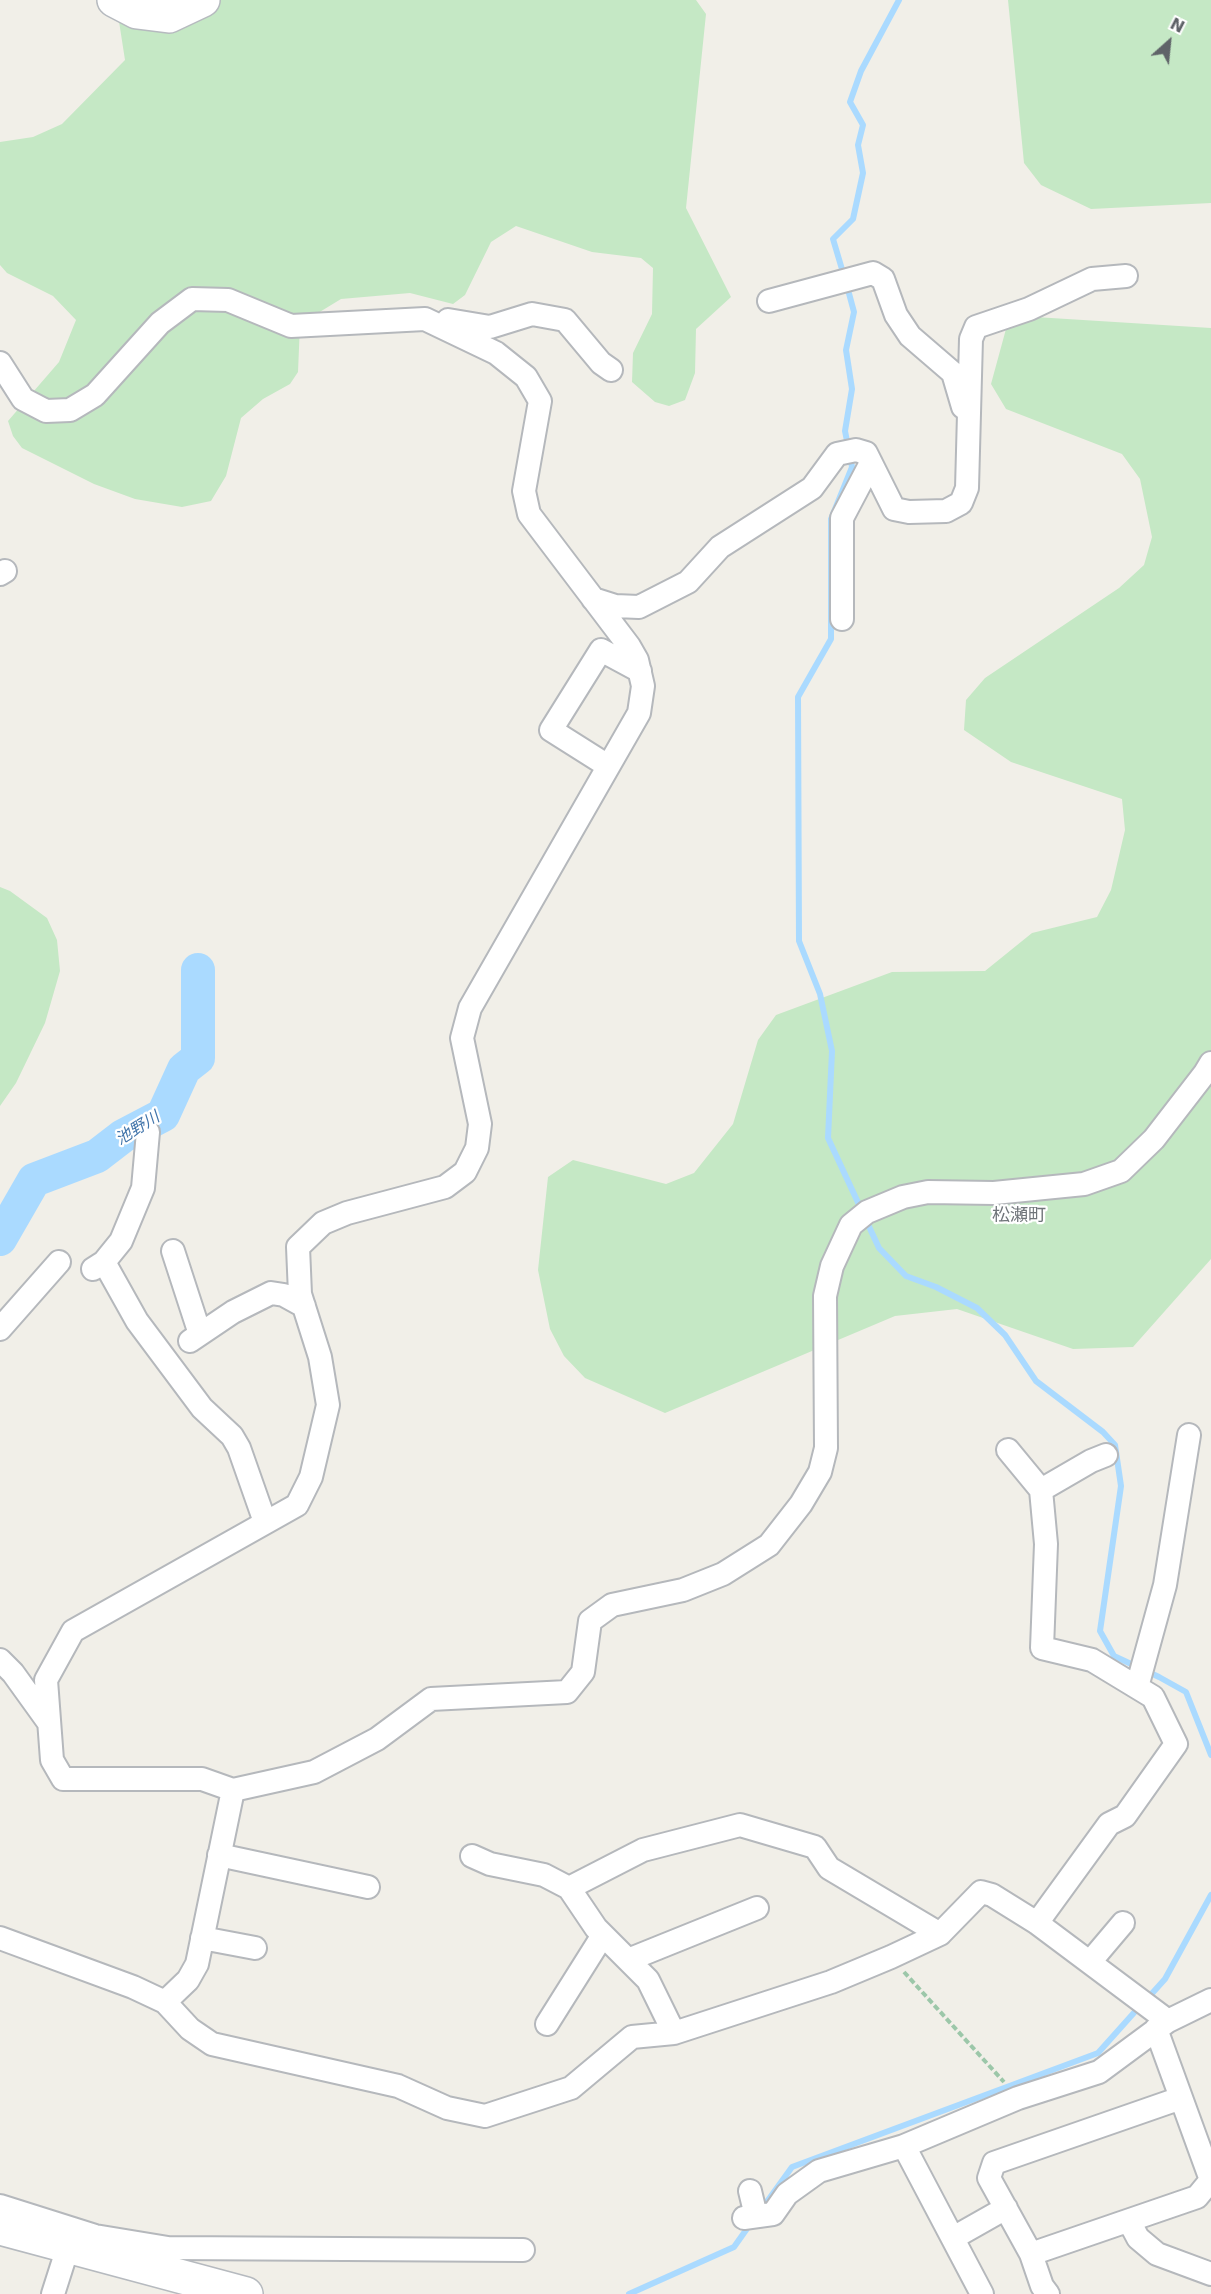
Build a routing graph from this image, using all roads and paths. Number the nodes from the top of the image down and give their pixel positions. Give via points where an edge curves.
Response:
1 (114, 0) edge
2 (203, 0) edge
3 (1126, 276) dead end
4 (769, 301) dead end
5 (425, 319) junction
6 (0, 363) edge
7 (611, 370) dead end
8 (969, 426) junction
9 (854, 456) junction
10 (593, 598) junction
11 (842, 619) dead end
12 (640, 671) junction
13 (608, 766) junction
14 (1211, 1063) edge
15 (148, 1132) dead end
16 (172, 1251) dead end
17 (59, 1262) dead end
18 (304, 1306) junction
19 (0, 1329) edge
20 (1189, 1435) dead end
21 (1008, 1450) dead end
22 (1106, 1455) dead end
23 (1041, 1490) junction
24 (266, 1522) junction
25 (0, 1660) edge
26 (1137, 1687) junction
27 (50, 1725) junction
28 (233, 1790) junction
29 (219, 1855) junction
30 (472, 1856) dead end
31 (368, 1887) dead end
32 (569, 1888) junction
33 (757, 1908) dead end
34 (1037, 1923) junction
35 (1123, 1923) dead end
36 (940, 1934) junction
37 (603, 1935) junction
38 (0, 1938) edge
39 (202, 1938) junction
40 (255, 1948) dead end
41 (891, 1957) junction
42 (628, 1960) junction
43 (1090, 1962) junction
44 (1211, 2000) edge
45 (165, 2002) junction
46 (547, 2024) dead end
47 (1162, 2025) junction
48 (674, 2033) junction
49 (1018, 2098) junction
50 (1181, 2098) junction
51 (904, 2146) junction
52 (750, 2191) dead end
53 (0, 2206) edge
54 (1006, 2208) junction
55 (1129, 2221) junction
56 (0, 2228) edge
57 (953, 2238) junction
58 (68, 2247) junction
59 (523, 2250) dead end
60 (1031, 2254) junction
61 (1211, 2274) edge
62 (53, 2294) edge
63 (246, 2294) edge
64 (982, 2294) edge
65 (1048, 2294) edge

1 - 2 street via 137,12 169,16
3 - 8 street via 1092,279 1029,309 976,327 971,339
4 - 8 street via 873,273 883,279 896,315 910,336 953,373
5 - 6 street via 291,326 228,300 192,299 160,323 96,395 70,410 46,411 23,399
5 - 7 street via 490,327 532,314 565,320
5 - 10 street via 496,353 526,377 540,401 524,491 529,514
8 - 9 street via 967,488 961,503 946,511 894,509
9 - 10 street via 720,547 688,582 639,607 615,606
9 - 11 street via 842,518
10 - 12 street via 629,646
12 - 13 street via 643,686 639,713
12 - 13 street via 601,650 551,730
13 - 18 street via 470,1008 462,1038 480,1124 477,1148 465,1172 445,1187 323,1223 298,1247
14 - 28 street via 1154,1139 1121,1171 1084,1184 994,1193 928,1192 903,1197 867,1212 850,1225 832,1266 825,1296 826,1448 820,1472 769,1545 723,1574 693,1586 612,1605 590,1621 583,1672 567,1692 431,1699 377,1739 314,1772
15 - 24 street via 143,1188 121,1241 98,1266 202,1408 240,1448
16 - 18 street via 195,1337 271,1293
17 - 19 street
18 - 24 street via 320,1357 328,1406 311,1476 297,1505
20 - 26 street via 1165,1585
21 - 23 street
22 - 23 street
23 - 26 street via 1046,1544 1041,1648 1092,1660
24 - 27 street via 73,1631 46,1680
25 - 27 street
26 - 34 street via 1153,1697 1176,1744 1125,1816 1109,1824
27 - 28 street via 52,1760 63,1779 202,1779
28 - 29 street
29 - 31 street
29 - 39 street
30 - 32 street via 490,1864 544,1875
32 - 36 street via 643,1850 740,1825 815,1847 829,1868
32 - 37 street
33 - 42 street
34 - 36 street via 981,1892
34 - 43 street
35 - 43 street
36 - 41 street
37 - 42 street
37 - 46 street
38 - 45 street
39 - 40 street
39 - 45 street via 197,1964 188,1980
41 - 48 street via 831,1982
41 - 49 path
42 - 48 street via 648,1980
43 - 47 street
44 - 47 street
45 - 48 street via 190,2029 212,2044 398,2086 447,2108 485,2116 571,2088 632,2037
47 - 49 street via 1099,2072
47 - 50 street
49 - 51 street
50 - 54 street via 994,2163 989,2178
50 - 55 street via 1211,2180 1197,2197
51 - 52 street via 819,2171 787,2194 772,2214 750,2217
51 - 57 street
53 - 59 street via 95,2235 168,2248
54 - 57 street
54 - 60 street
55 - 60 street
55 - 61 street via 1138,2238 1157,2254
56 - 58 street
57 - 64 street
58 - 62 street
58 - 63 street
60 - 65 street

